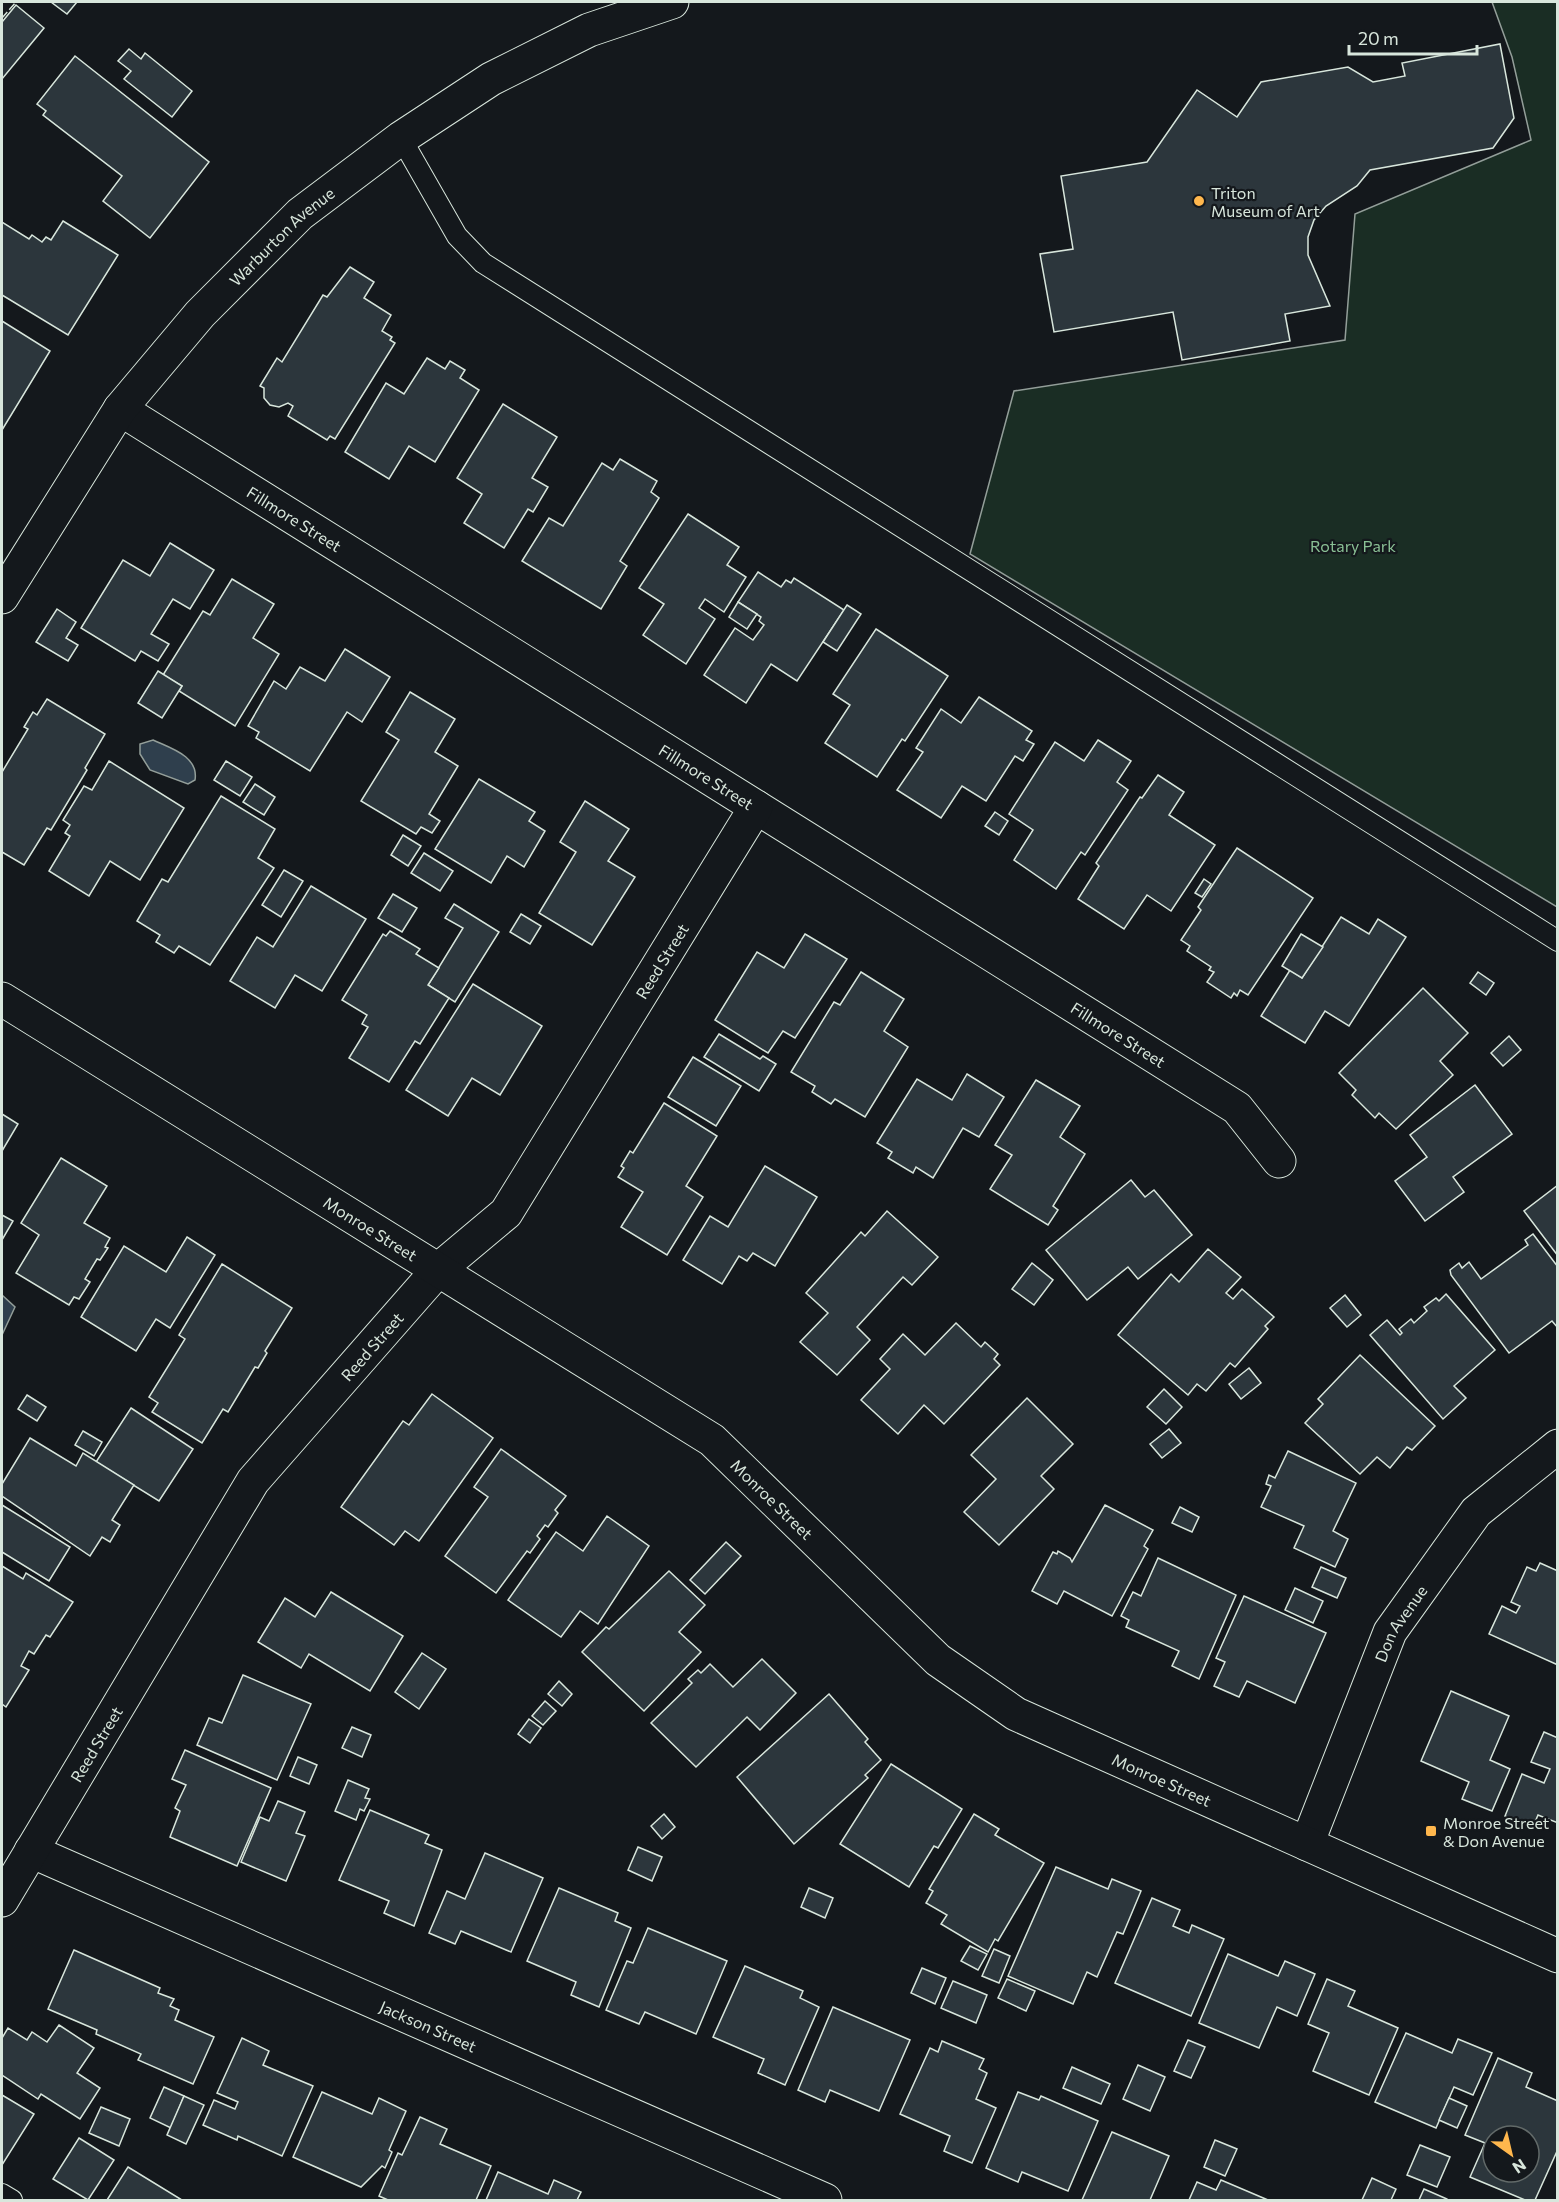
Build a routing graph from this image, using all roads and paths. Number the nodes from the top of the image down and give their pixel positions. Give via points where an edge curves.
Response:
1 (672, 2) edge
2 (401, 138) junction
3 (120, 409) junction
4 (2, 597) edge
5 (756, 807) junction
6 (1557, 941) edge
7 (2, 999) edge
8 (1279, 1161) dead end
9 (438, 1270) junction
10 (1557, 1446) edge
11 (1307, 1844) junction
12 (32, 1851) junction
13 (2, 1900) edge
14 (1557, 1956) edge
15 (2, 2194) edge
16 (12, 2200) edge
17 (825, 2200) edge

1 - 2 street, Warburton Avenue via 589,30 532,58 491,79
2 - 3 street, Warburton Avenue via 300,214 200,314
2 - 6 lane via 457,236 483,263
3 - 4 street, Warburton Avenue
3 - 5 street, Fillmore Street
5 - 8 street, Fillmore Street via 1237,1108
5 - 9 street, Reed Street via 506,1213
7 - 9 street, Monroe Street
9 - 11 street, Monroe Street via 712,1440 938,1660 1016,1714
9 - 12 street, Reed Street via 253,1481
10 - 11 street, Don Avenue via 1476,1512 1390,1632
11 - 14 street, Monroe Street
12 - 13 street, Reed Street
12 - 17 street, Jackson Street
15 - 16 lane

